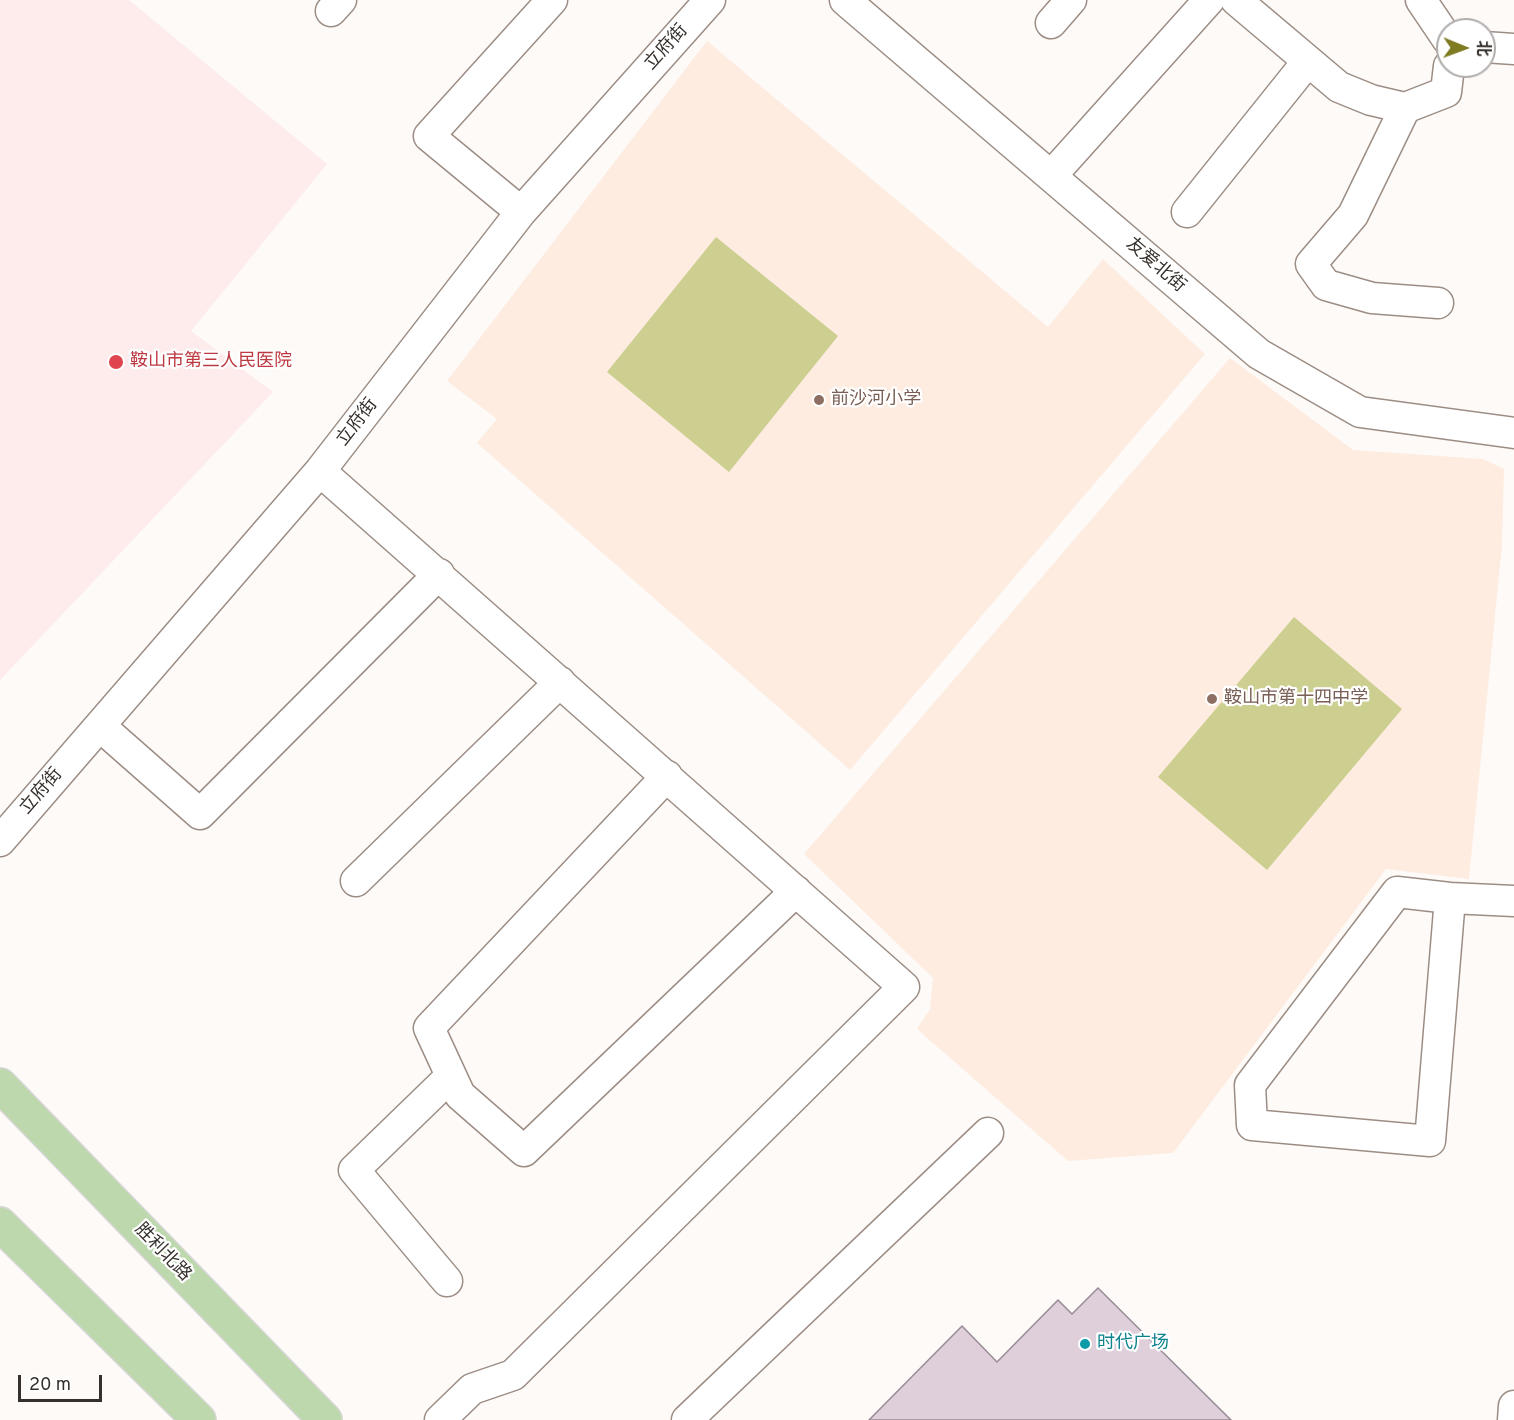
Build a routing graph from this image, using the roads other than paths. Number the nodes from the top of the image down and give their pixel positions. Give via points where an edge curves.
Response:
1 (552, 0) edge
2 (710, 0) edge
3 (845, 0) edge
4 (1071, 0) edge
5 (1209, 0) edge
6 (1236, 0) edge
7 (1421, 0) edge
8 (1436, 22) edge
9 (1051, 23) dead end
10 (1496, 48) edge
11 (1514, 49) edge
12 (1308, 61) junction
13 (1448, 78) edge
14 (1405, 108) junction
15 (1051, 176) junction
16 (521, 212) junction
17 (1187, 212) dead end
18 (1438, 303) dead end
19 (1514, 433) edge
20 (320, 471) junction
21 (439, 574) junction
22 (560, 682) junction
23 (100, 726) junction
24 (667, 776) junction
25 (0, 841) edge
26 (356, 881) dead end
27 (796, 891) junction
28 (1450, 898) junction
29 (1514, 901) edge
30 (451, 1076) junction
31 (0, 1085) edge
32 (988, 1133) dead end
33 (0, 1224) edge
34 (447, 1281) dead end
35 (1514, 1406) edge
36 (199, 1420) edge
37 (325, 1420) edge
38 (440, 1420) edge
39 (687, 1420) edge
40 (1513, 1420) edge

1 - 16 street via 429,136
2 - 16 street, 立府街
3 - 15 street, 友爱北街
4 - 9 street
5 - 15 street
6 - 12 street
7 - 8 street
10 - 11 street
12 - 14 street via 1339,87
12 - 17 street
13 - 14 street via 1446,93
14 - 18 street via 1353,215 1311,264 1326,285 1372,298
15 - 19 street, 友爱北街 via 1259,354 1360,412
16 - 20 street, 立府街
20 - 21 street
20 - 23 street, 立府街
21 - 22 street
21 - 23 street via 200,814
22 - 24 street
22 - 26 street
23 - 25 street, 立府街
24 - 27 street
24 - 30 street via 429,1028
27 - 30 street via 524,1151 460,1095
27 - 38 street via 904,987 513,1376 472,1389
28 - 28 street via 1397,892 1250,1084 1252,1125 1430,1141
28 - 29 street
30 - 34 street via 354,1170
31 - 37 main road, 胜利北路
32 - 39 street
33 - 36 main road
35 - 40 street

